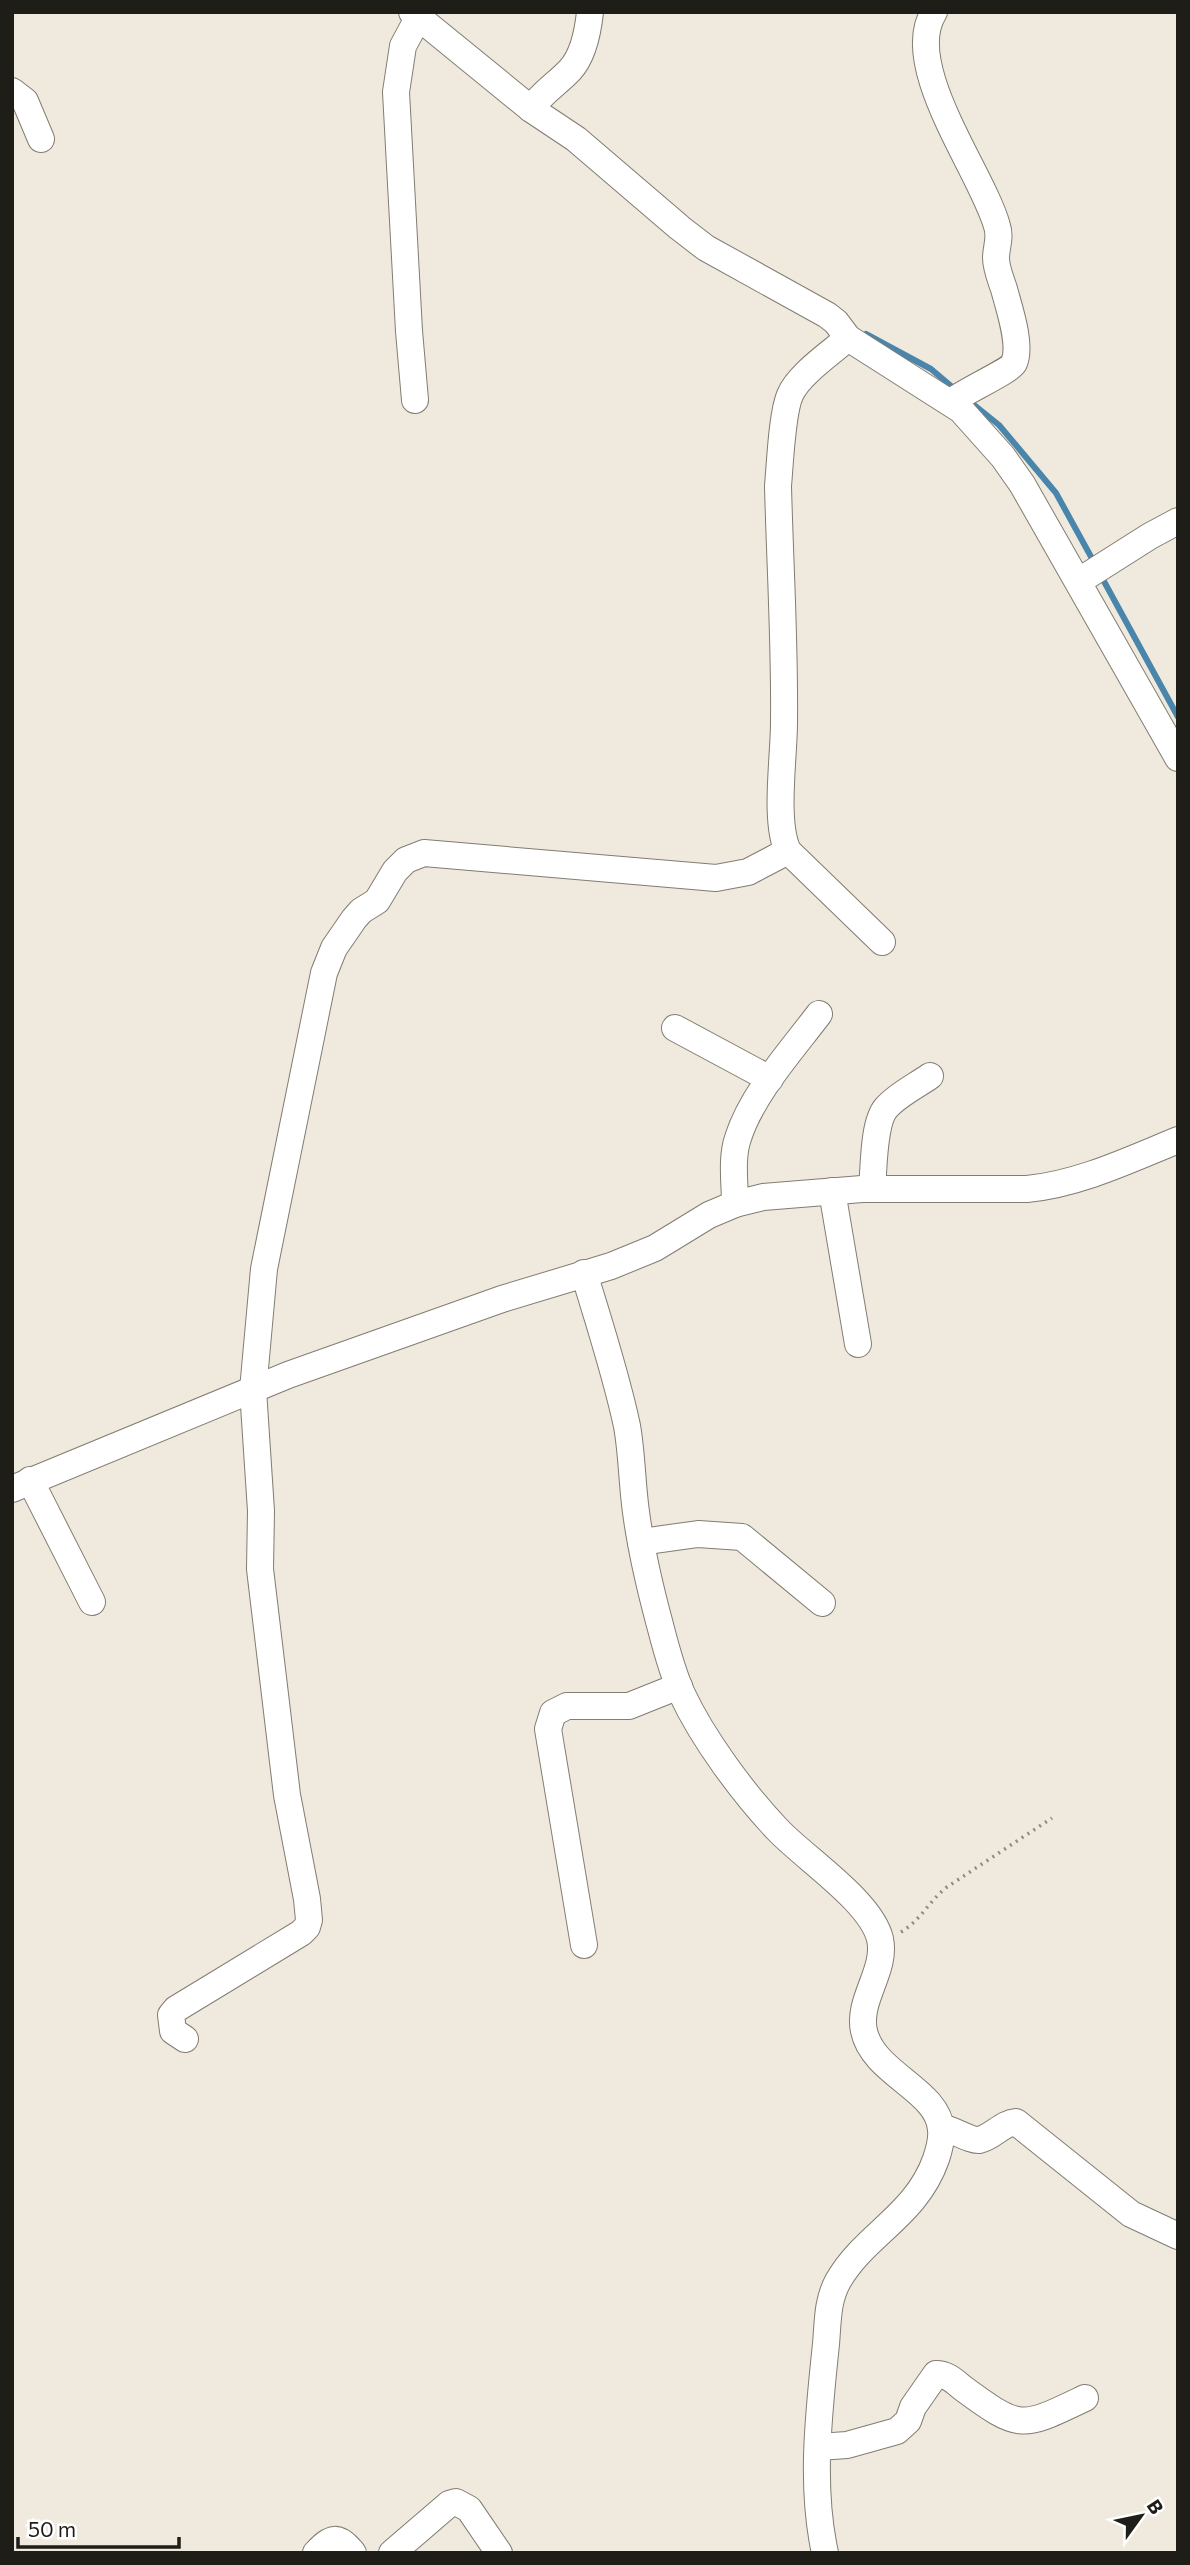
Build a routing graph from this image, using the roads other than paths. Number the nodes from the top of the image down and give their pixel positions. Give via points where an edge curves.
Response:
1 (590, 12) edge
2 (934, 12) edge
3 (415, 15) edge
4 (12, 91) edge
5 (540, 98) junction
6 (41, 139) dead end
7 (848, 338) junction
8 (961, 395) junction
9 (415, 400) dead end
10 (1178, 521) edge
11 (1087, 575) junction
12 (1178, 758) edge
13 (788, 851) junction
14 (882, 942) dead end
15 (819, 1014) dead end
16 (676, 1028) dead end
17 (930, 1076) dead end
18 (770, 1079) junction
19 (1178, 1140) edge
20 (872, 1189) junction
21 (832, 1191) junction
22 (735, 1204) junction
23 (584, 1273) junction
24 (858, 1344) dead end
25 (253, 1390) junction
26 (21, 1485) edge
27 (641, 1542) junction
28 (92, 1602) dead end
29 (822, 1603) dead end
30 (679, 1686) junction
31 (584, 1945) dead end
32 (186, 2039) dead end
33 (941, 2127) junction
34 (1178, 2236) edge
35 (1085, 2399) dead end
36 (818, 2447) junction
37 (316, 2553) edge
38 (354, 2553) edge
39 (392, 2553) edge
40 (499, 2553) edge
41 (825, 2553) edge

1 - 5 street via 572,68
2 - 8 street via 926,27 933,83 998,226 996,259 1015,340 1009,369
3 - 5 street
3 - 9 street via 403,46 396,92
4 - 6 street via 25,101
5 - 7 street via 576,139 654,208 706,248 836,321
7 - 8 street
7 - 13 street via 797,384 790,396 781,455 785,726 781,818
8 - 11 street via 984,434
10 - 11 street
11 - 12 street
13 - 14 street
13 - 25 street via 748,872 716,878 424,853 406,860 395,871 377,901 345,930 324,973 264,1269
15 - 18 street
16 - 18 street
17 - 20 street via 883,1113
18 - 22 street via 738,1139
19 - 20 street via 1048,1187
20 - 21 street
21 - 22 street
21 - 24 street
22 - 23 street via 655,1248
23 - 25 street
23 - 27 street via 627,1426
25 - 26 street
25 - 32 street via 260,1569 287,1795 309,1920 301,1933 176,2008 171,2015 173,2031
26 - 28 street
27 - 29 street via 698,1534 741,1538
27 - 30 street
30 - 31 street via 629,1706 567,1706 550,1720 555,1780
30 - 33 street via 746,1794 856,1902 872,1924 880,1956 862,2023 867,2045 926,2101
33 - 34 street via 980,2140 1016,2122 1131,2214
33 - 36 street via 935,2162 914,2201 849,2264 829,2300
35 - 36 street via 1038,2420 1016,2422 946,2375 936,2374 897,2431 846,2445
36 - 41 street via 818,2508
37 - 38 street via 328,2540 336,2539
39 - 40 street via 456,2502 469,2509

